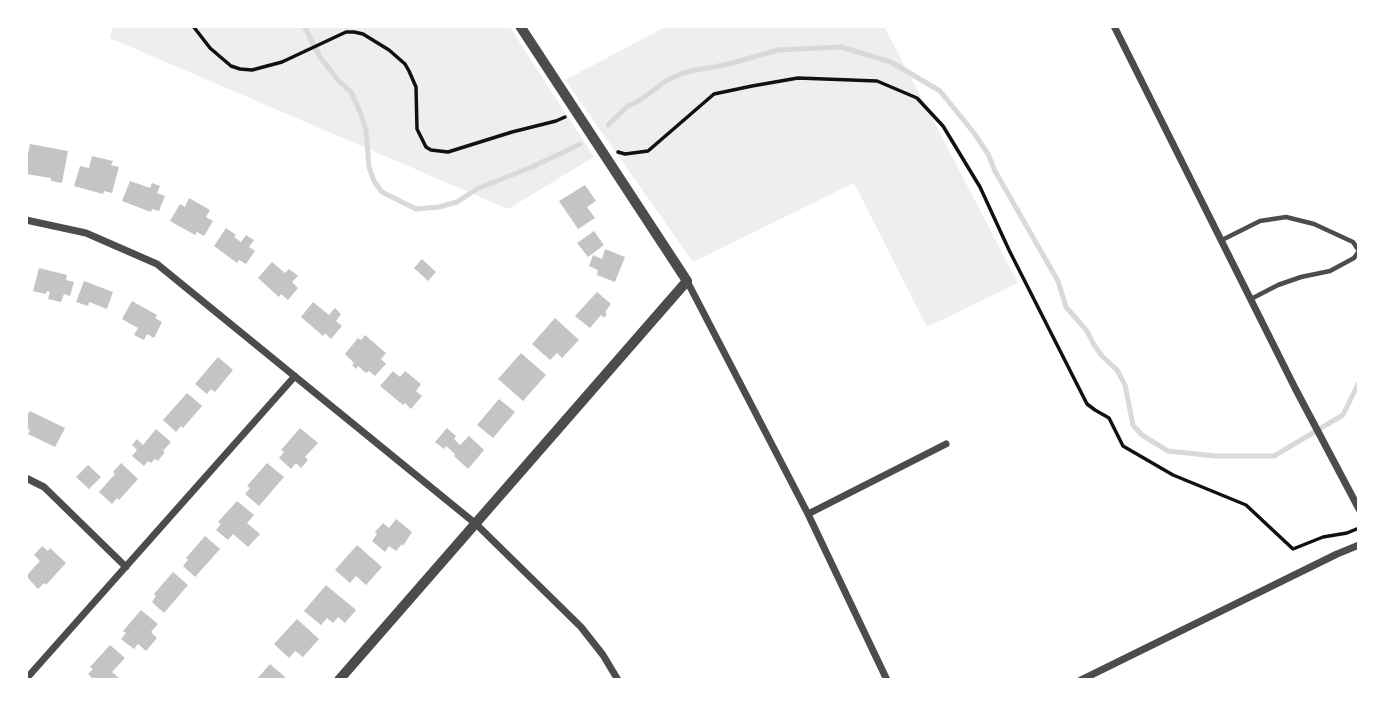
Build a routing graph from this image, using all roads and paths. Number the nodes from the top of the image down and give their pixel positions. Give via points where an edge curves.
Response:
1 (193, 26) edge
2 (520, 26) edge
3 (1114, 26) edge
4 (569, 116) dead end
5 (611, 142) dead end
6 (26, 220) edge
7 (1221, 240) junction
8 (687, 281) junction
9 (1251, 299) junction
10 (295, 376) junction
11 (946, 444) dead end
12 (26, 478) edge
13 (1359, 509) edge
14 (808, 514) junction
15 (475, 524) junction
16 (1359, 528) edge
17 (1359, 545) edge
18 (126, 567) junction
19 (26, 679) edge
20 (339, 680) edge
21 (618, 680) edge
22 (887, 680) edge
23 (1081, 680) edge

1 - 4 path via 224,60 251,70 346,32 363,34 405,64 414,79 415,121 430,150 448,152
2 - 8 street
3 - 7 street
5 - 16 path via 618,153 648,151 715,94 798,78 877,80 917,98 943,126 980,187 1087,404 1109,418 1123,446 1183,480 1246,505 1293,549
6 - 10 street via 86,233 157,264
7 - 9 street
7 - 9 lane via 1260,222 1286,217 1353,242 1359,251 1330,271 1278,285
8 - 14 street
8 - 15 street
9 - 13 street
10 - 15 street
10 - 18 street
11 - 14 street
12 - 18 street via 44,487
14 - 22 street
15 - 20 street
15 - 21 street via 580,627
17 - 23 street
18 - 19 street

